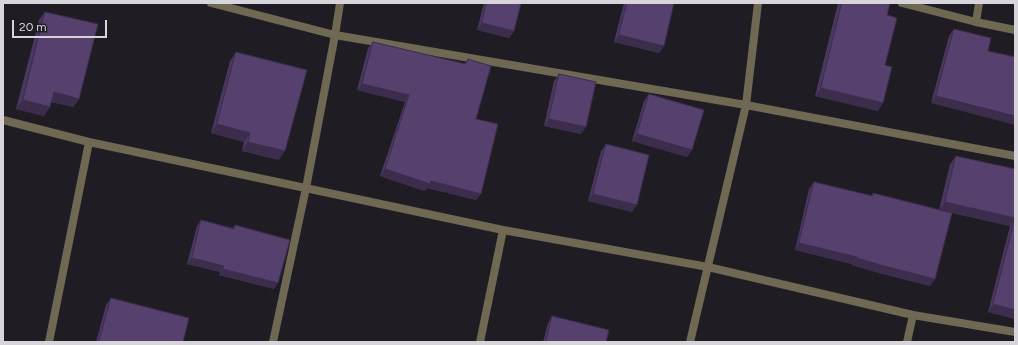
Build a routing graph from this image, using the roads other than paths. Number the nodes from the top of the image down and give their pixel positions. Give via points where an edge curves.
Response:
1 (211, 3) edge
2 (340, 3) edge
3 (758, 3) edge
4 (902, 3) edge
5 (979, 3) edge
6 (976, 22) junction
7 (1015, 30) edge
8 (335, 35) junction
9 (746, 105) junction
10 (3, 120) edge
11 (89, 142) junction
12 (1015, 156) edge
13 (306, 188) junction
14 (503, 230) junction
15 (708, 267) junction
16 (913, 315) junction
17 (1015, 332) edge
18 (49, 342) edge
19 (273, 342) edge
20 (480, 342) edge
21 (690, 342) edge
22 (907, 342) edge

1 - 8 street
2 - 8 street
3 - 9 street
4 - 6 street
5 - 6 street
6 - 7 street
8 - 9 street
8 - 13 street
9 - 12 street
9 - 15 street
10 - 11 street
11 - 13 street
11 - 18 street
13 - 14 street
13 - 19 street
14 - 15 street
14 - 20 street
15 - 16 street
15 - 21 street
16 - 17 street
16 - 22 street

